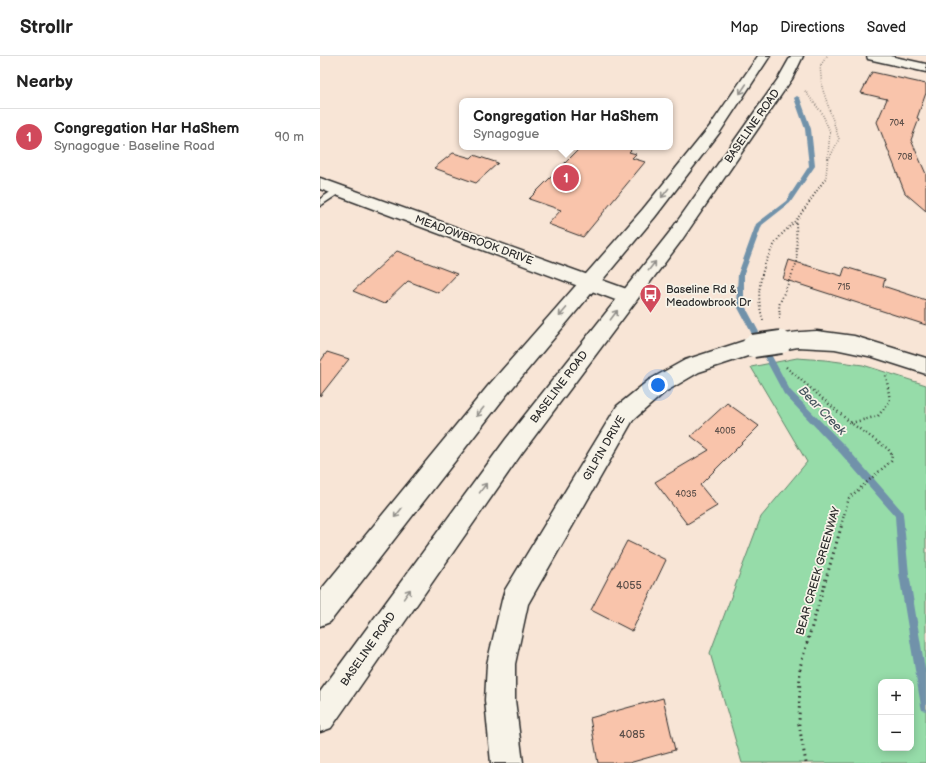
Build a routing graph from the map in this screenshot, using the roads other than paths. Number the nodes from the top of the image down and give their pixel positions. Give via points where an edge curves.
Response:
1 (764, 56) edge
2 (797, 56) edge
3 (873, 56) edge
4 (926, 68) edge
5 (320, 183) edge
6 (338, 190) junction
7 (320, 203) edge
8 (588, 282) junction
9 (628, 297) junction
10 (926, 366) edge
11 (320, 612) edge
12 (320, 717) edge
13 (507, 763) edge

1 -> 8 main road via 715,128 649,213
9 -> 2 main road, BASELINE ROAD via 679,231 785,79
3 - 4 main road
5 - 6 main road, MEADOWBROOK DRIVE
6 - 7 lane
6 - 8 main road, MEADOWBROOK DRIVE
8 - 9 main road, MEADOWBROOK DRIVE
8 -> 11 main road via 486,404
12 -> 9 main road, BASELINE ROAD via 514,446
10 - 13 main road, GILPIN DRIVE, bridge via 882,350 831,340 786,341 753,346 692,366 657,386 625,413 516,600 501,664 500,700

